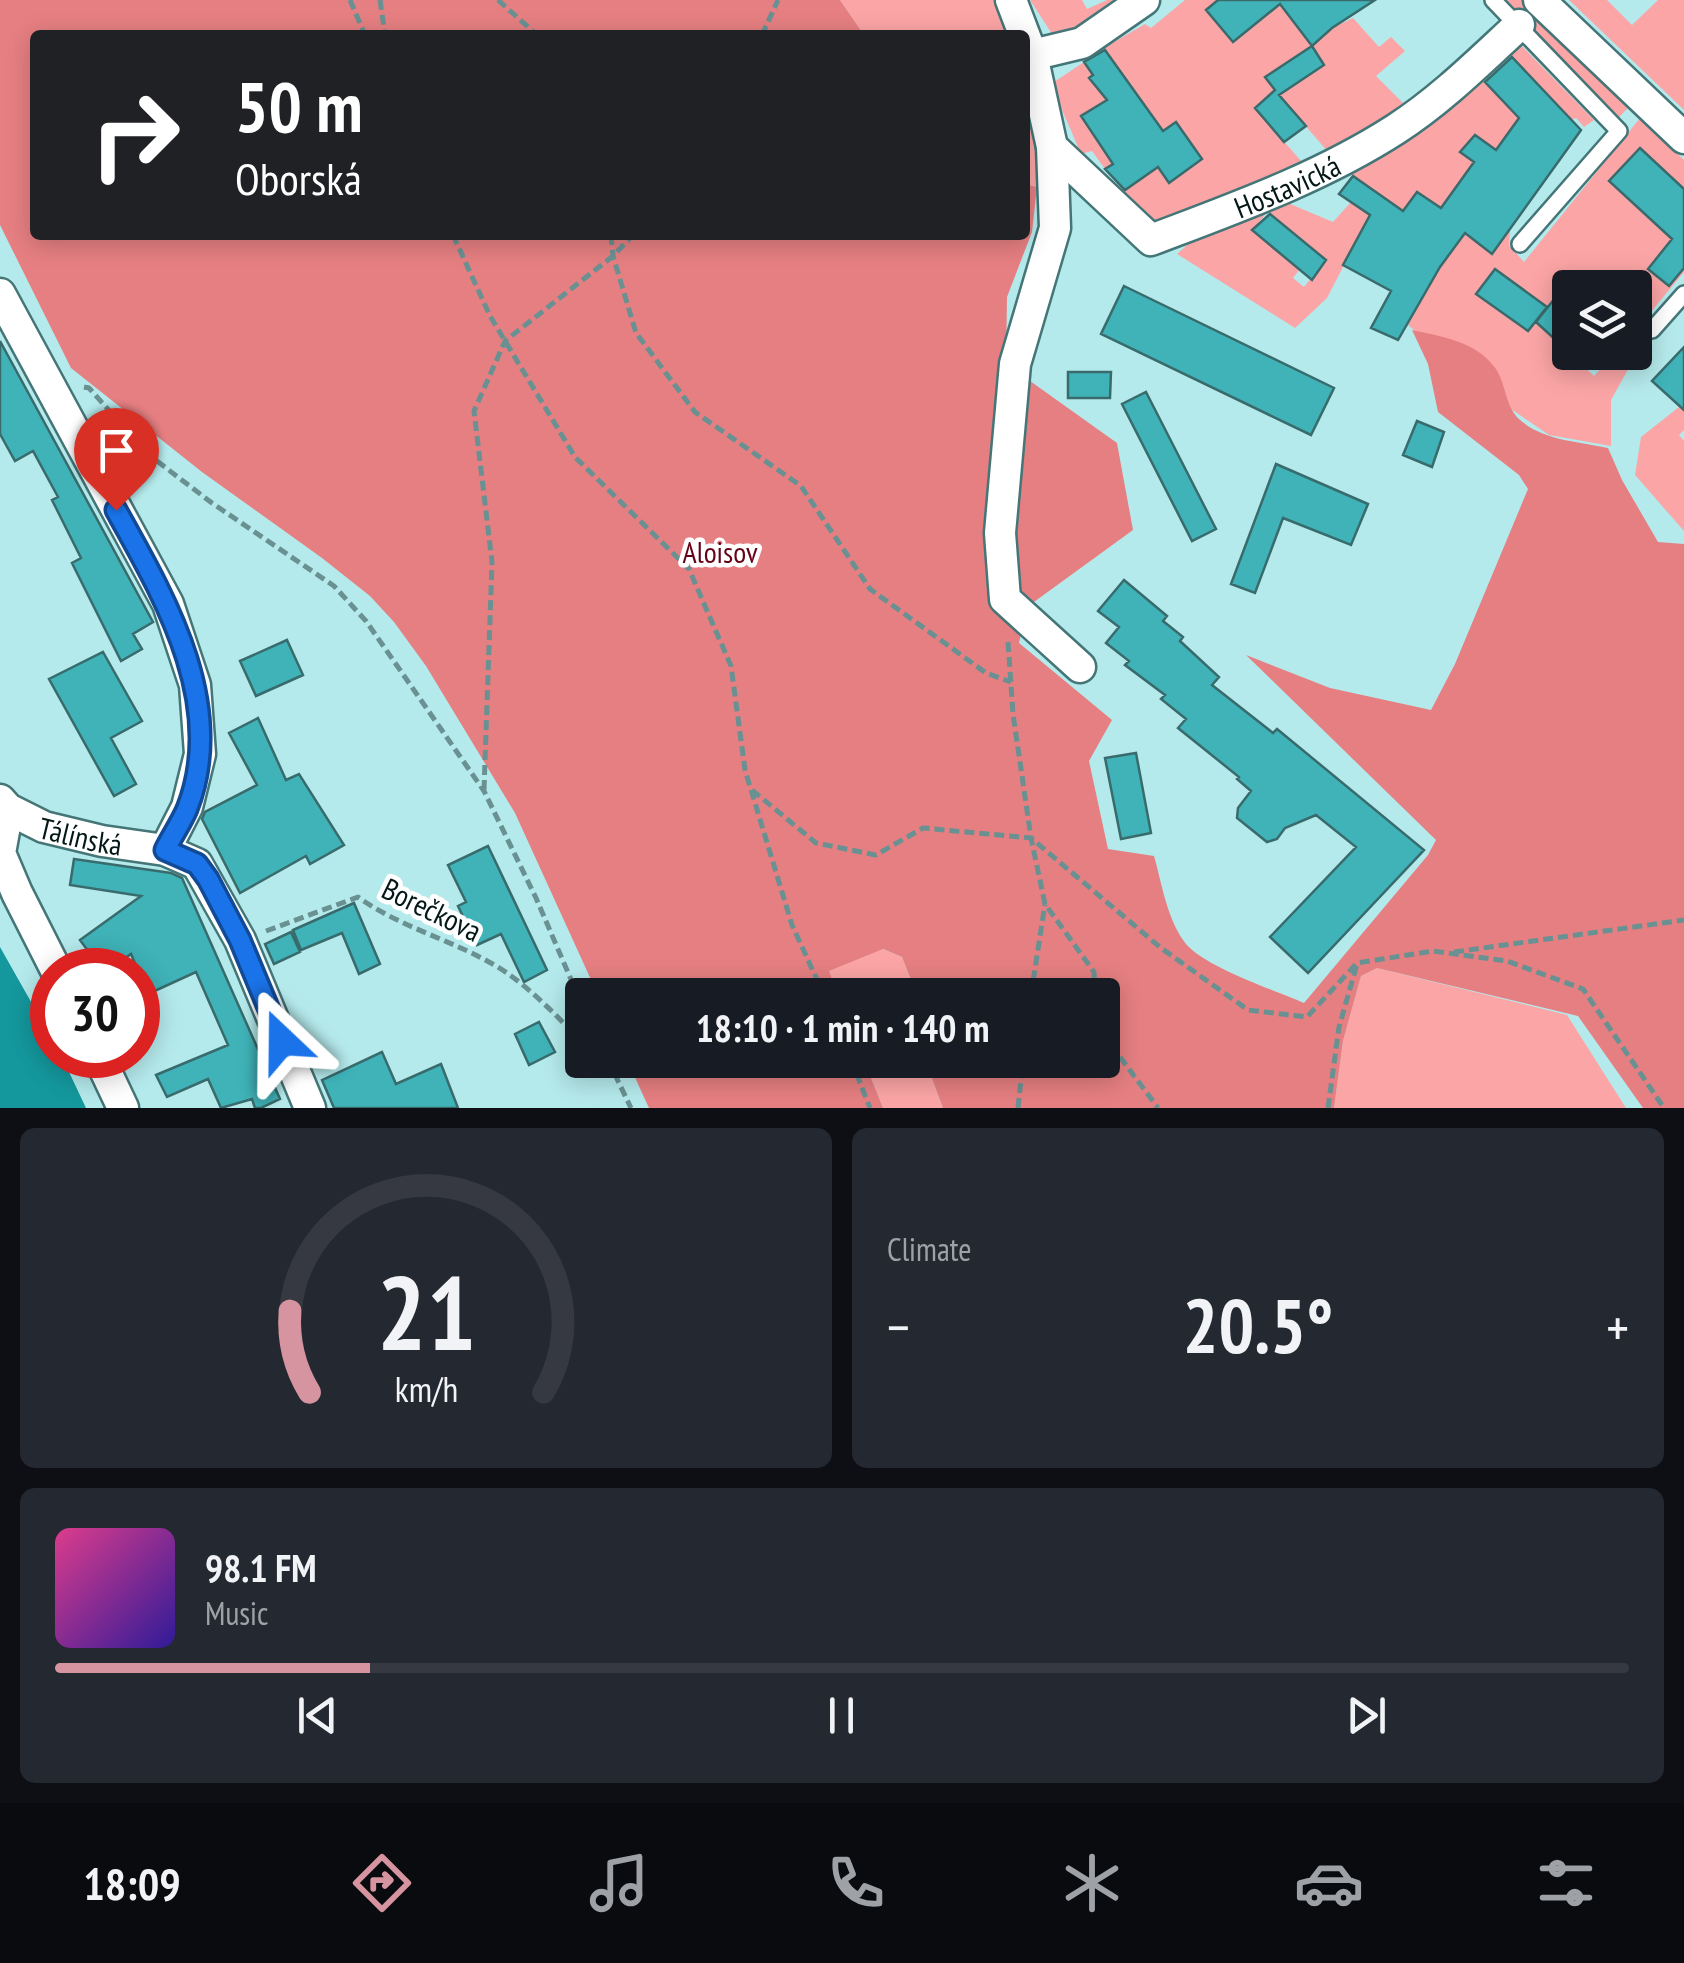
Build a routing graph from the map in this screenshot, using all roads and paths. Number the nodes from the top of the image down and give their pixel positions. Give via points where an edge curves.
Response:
1 (350, 0) edge
2 (380, 0) edge
3 (498, 0) edge
4 (778, 0) edge
5 (1012, 0) edge
6 (1144, 0) edge
7 (1494, 0) edge
8 (1539, 0) edge
9 (1519, 24) junction
10 (363, 30) edge
11 (384, 30) edge
12 (531, 30) edge
13 (764, 30) edge
14 (1023, 30) edge
15 (1030, 50) edge
16 (1032, 55) junction
17 (1684, 138) edge
18 (1052, 147) junction
19 (455, 240) edge
20 (612, 240) edge
21 (628, 240) edge
22 (1520, 244) dead end
23 (614, 256) junction
24 (0, 294) edge
25 (1684, 294) edge
26 (1652, 330) dead end
27 (506, 342) junction
28 (47, 385) junction
29 (1005, 600) junction
30 (1080, 667) dead end
31 (1011, 682) junction
32 (752, 790) junction
33 (484, 791) junction
34 (4, 804) edge
35 (1031, 838) junction
36 (165, 850) junction
37 (1045, 904) junction
38 (1684, 920) edge
39 (240, 940) junction
40 (45, 948) edge
41 (1447, 953) junction
42 (1357, 963) junction
43 (570, 978) edge
44 (816, 978) edge
45 (1033, 978) edge
46 (1095, 978) edge
47 (565, 1024) edge
48 (1120, 1058) edge
49 (109, 1078) edge
50 (616, 1078) edge
51 (859, 1078) edge
52 (1021, 1078) edge
53 (123, 1108) edge
54 (310, 1108) edge
55 (631, 1108) edge
56 (870, 1108) edge
57 (1018, 1108) edge
58 (1158, 1108) edge
59 (1328, 1108) edge
60 (1664, 1108) edge

1 - 10 path
2 - 11 path
3 - 12 path
4 - 13 path
5 - 14 street
6 - 16 street via 1082,43
7 - 9 lane
8 - 17 street
9 - 18 street, Hostavická via 1452,88 1395,130 1293,186 1151,240
9 - 22 lane via 1619,130
15 - 16 street
16 - 18 street
18 - 29 street via 1055,228 1015,364 1000,533
19 - 27 path
20 - 23 path
21 - 23 path
23 - 27 path
23 - 31 path via 636,333 696,412 801,486 870,589 986,674
24 - 28 street
25 - 26 lane
27 - 32 path via 575,457 689,569 731,666
27 - 33 path via 474,411 492,562
28 - 33 path via 89,388 149,454 334,586 366,621
28 - 36 street via 168,604 195,685 200,754 187,807
29 - 30 street
29 - 31 path
31 - 35 path
32 - 35 path via 816,843 876,855 922,828
32 - 44 path via 792,926
33 - 43 path
34 - 36 street, Tálínská via 44,827
34 - 40 street via 0,853
35 - 37 path
35 - 42 path via 1161,948 1248,1010 1307,1017
36 - 39 street, Tálínská via 197,864
37 - 45 path
37 - 46 path
38 - 41 path
39 - 47 path, Borečkova via 358,897 492,963
39 - 54 street, Tálínská
41 - 42 path
41 - 60 path via 1507,961 1583,989
42 - 59 path
48 - 58 path
49 - 53 street
50 - 55 path
51 - 56 path
52 - 57 path

